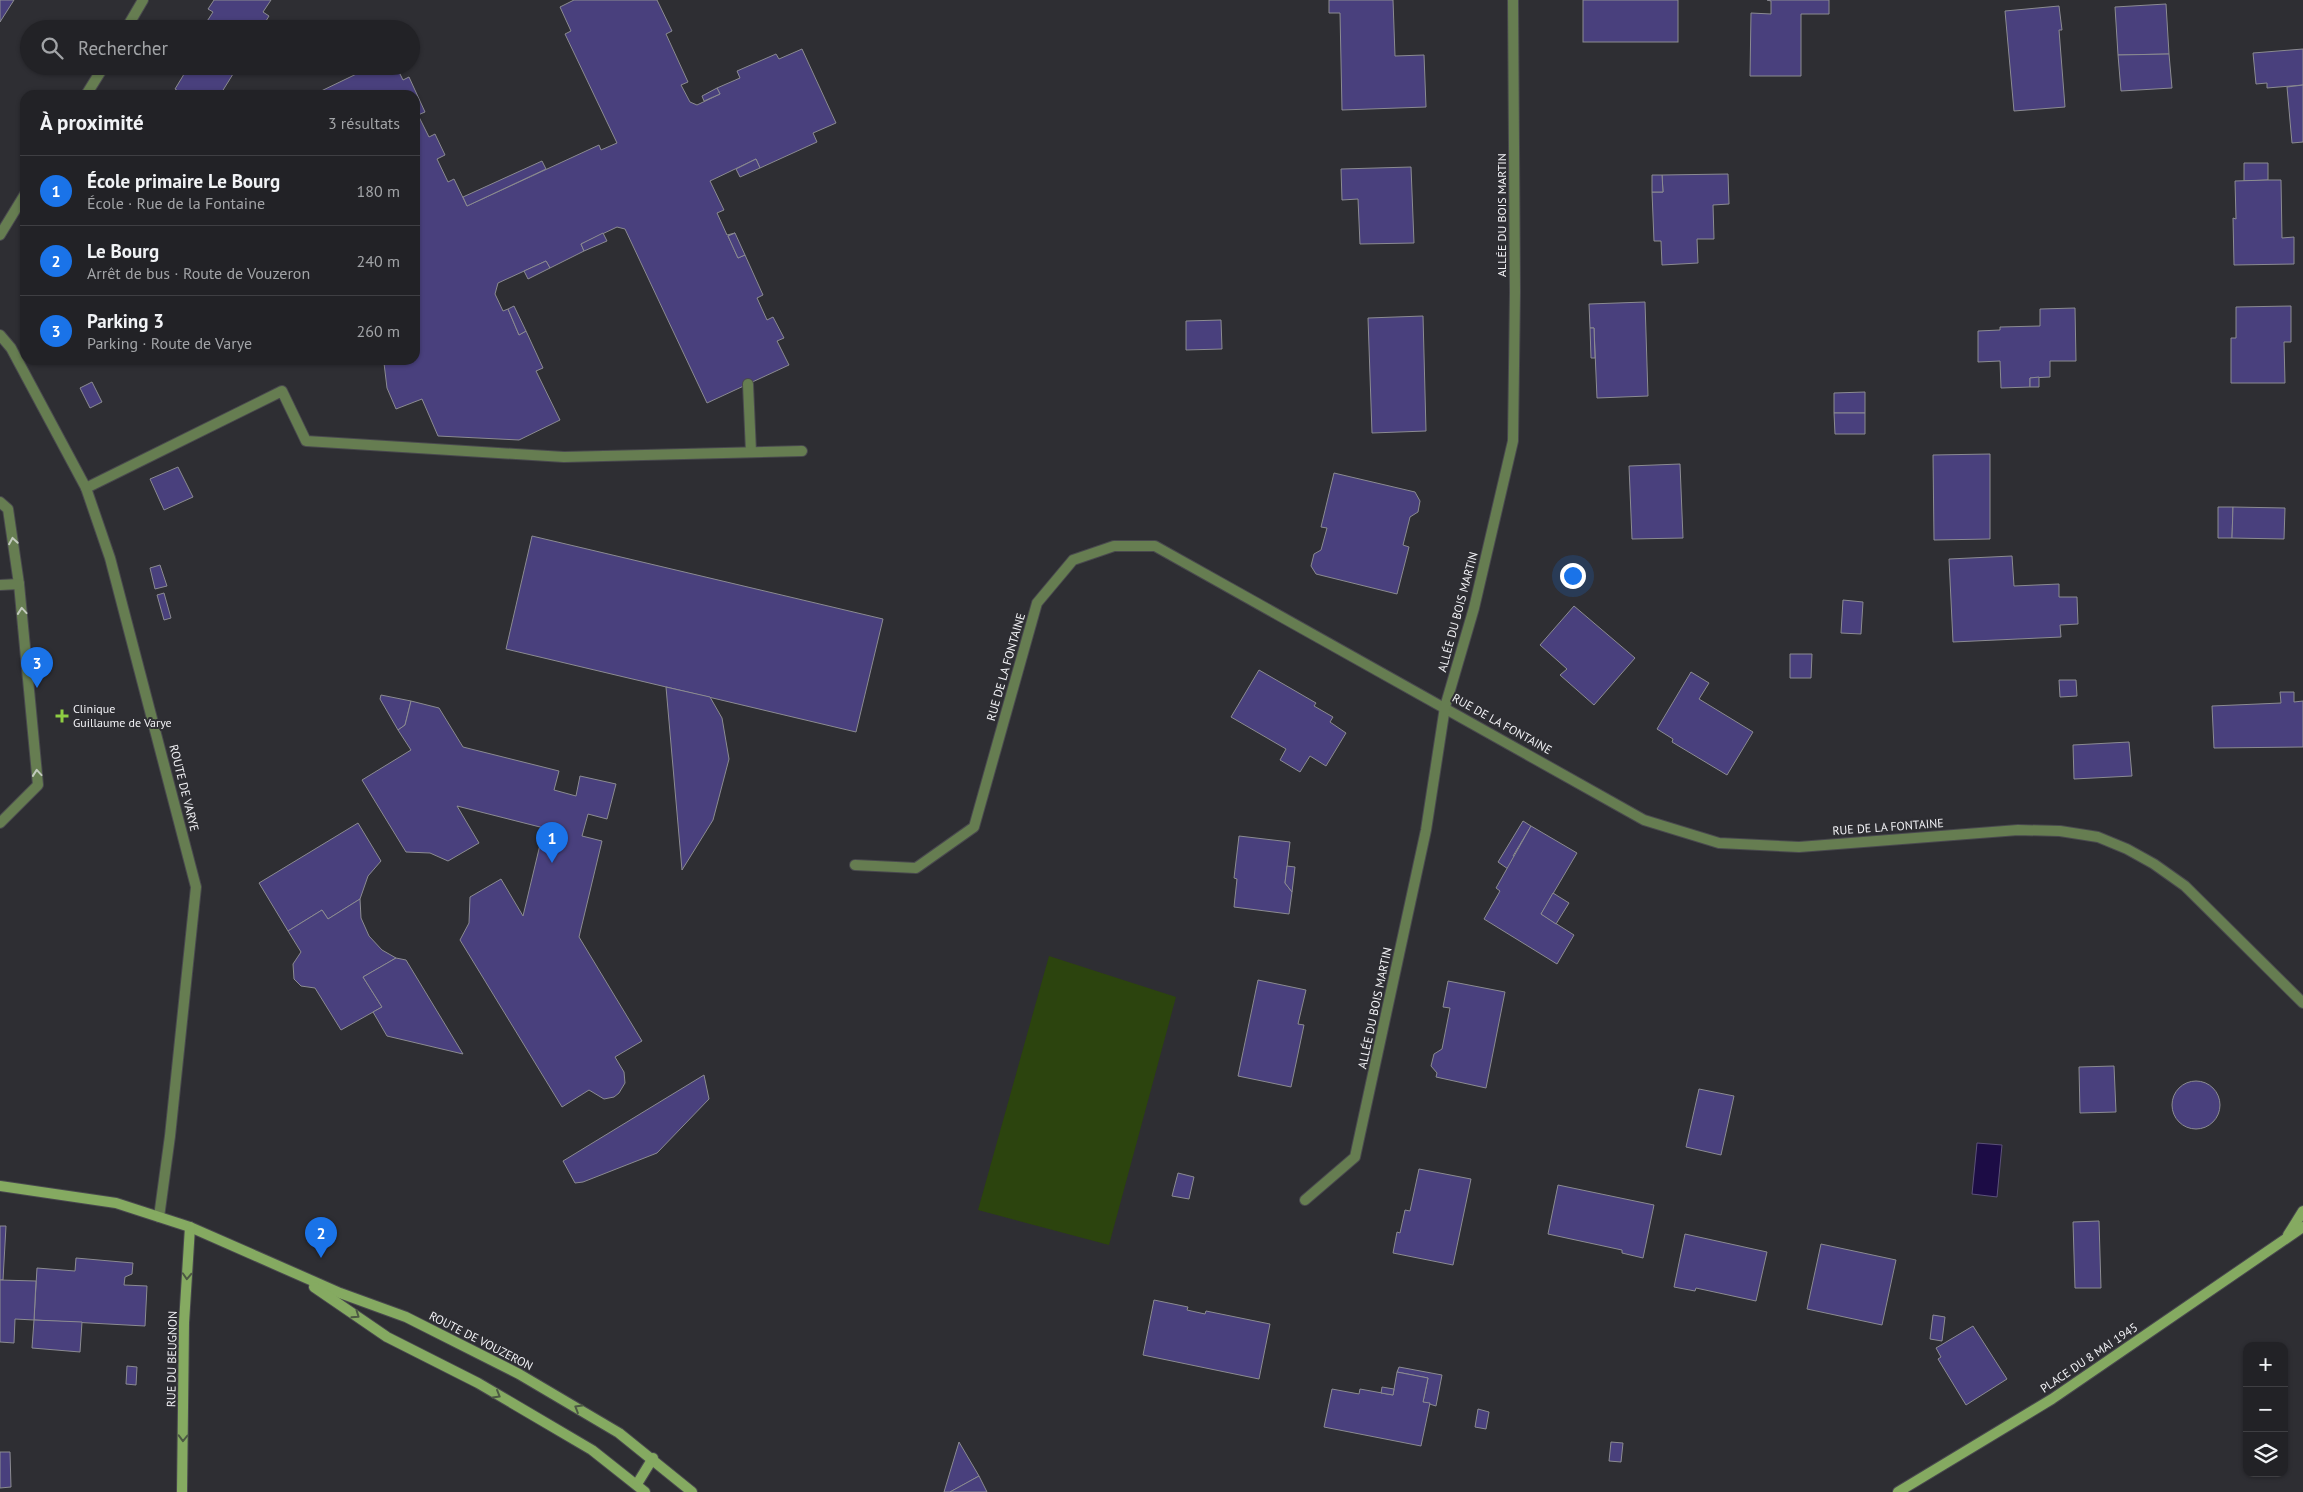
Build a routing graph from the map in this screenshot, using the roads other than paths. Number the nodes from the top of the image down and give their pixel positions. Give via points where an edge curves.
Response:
1 (143, 0) edge
2 (1513, 0) edge
3 (131, 20) edge
4 (98, 75) edge
5 (89, 90) edge
6 (20, 202) edge
7 (0, 235) edge
8 (0, 335) edge
9 (748, 384) dead end
10 (802, 451) dead end
11 (751, 452) junction
12 (86, 488) junction
13 (0, 502) edge
14 (19, 584) junction
15 (0, 585) edge
16 (1445, 707) junction
17 (0, 823) edge
18 (855, 865) dead end
19 (2303, 1003) edge
20 (0, 1186) edge
21 (1305, 1200) dead end
22 (2303, 1211) edge
23 (158, 1217) junction
24 (190, 1227) junction
25 (2303, 1227) edge
26 (2288, 1236) junction
27 (286, 1269) junction
28 (652, 1458) junction
29 (637, 1484) junction
30 (182, 1492) edge
31 (646, 1492) edge
32 (692, 1492) edge
33 (1898, 1492) edge

1 - 3 street
2 - 16 street, ALLÉE DU BOIS MARTIN via 1516,292 1513,441 1474,608
4 - 5 street
6 - 7 street
8 - 12 street, ROUTE DE VARYE
9 - 11 street
10 - 11 street
11 - 12 street via 564,457 306,441 282,391
12 - 23 street, ROUTE DE VARYE via 110,558 196,887 170,1136
14 -> 13 street via 8,509
14 - 15 street
17 -> 14 street via 38,785
16 - 18 street, RUE DE LA FONTAINE via 1155,546 1114,546 1073,560 1037,603 974,827 916,868
16 - 19 street, RUE DE LA FONTAINE via 1644,820 1720,842 1799,847 2018,830 2060,831 2098,837 2154,864 2185,886
16 - 21 street, ALLÉE DU BOIS MARTIN via 1426,830 1355,1157
20 - 23 street, ROUTE DE VOUZERON via 116,1203
22 - 26 street, PLACE DU 8 MAI 1945
23 - 24 street, ROUTE DE VOUZERON
24 - 27 street, ROUTE DE VOUZERON
24 -> 30 street, RUE DU BEUGNON via 184,1323
25 - 26 street, PLACE DU 8 MAI 1945
26 - 33 street, PLACE DU 8 MAI 1945 via 2052,1399
28 -> 27 street, ROUTE DE VOUZERON via 620,1433 519,1374 406,1318
27 -> 29 street, ROUTE DE VOUZERON via 387,1338 478,1383 592,1450
28 - 29 street
28 - 32 street, ROUTE DE VOUZERON
29 - 31 street, ROUTE DE VOUZERON

